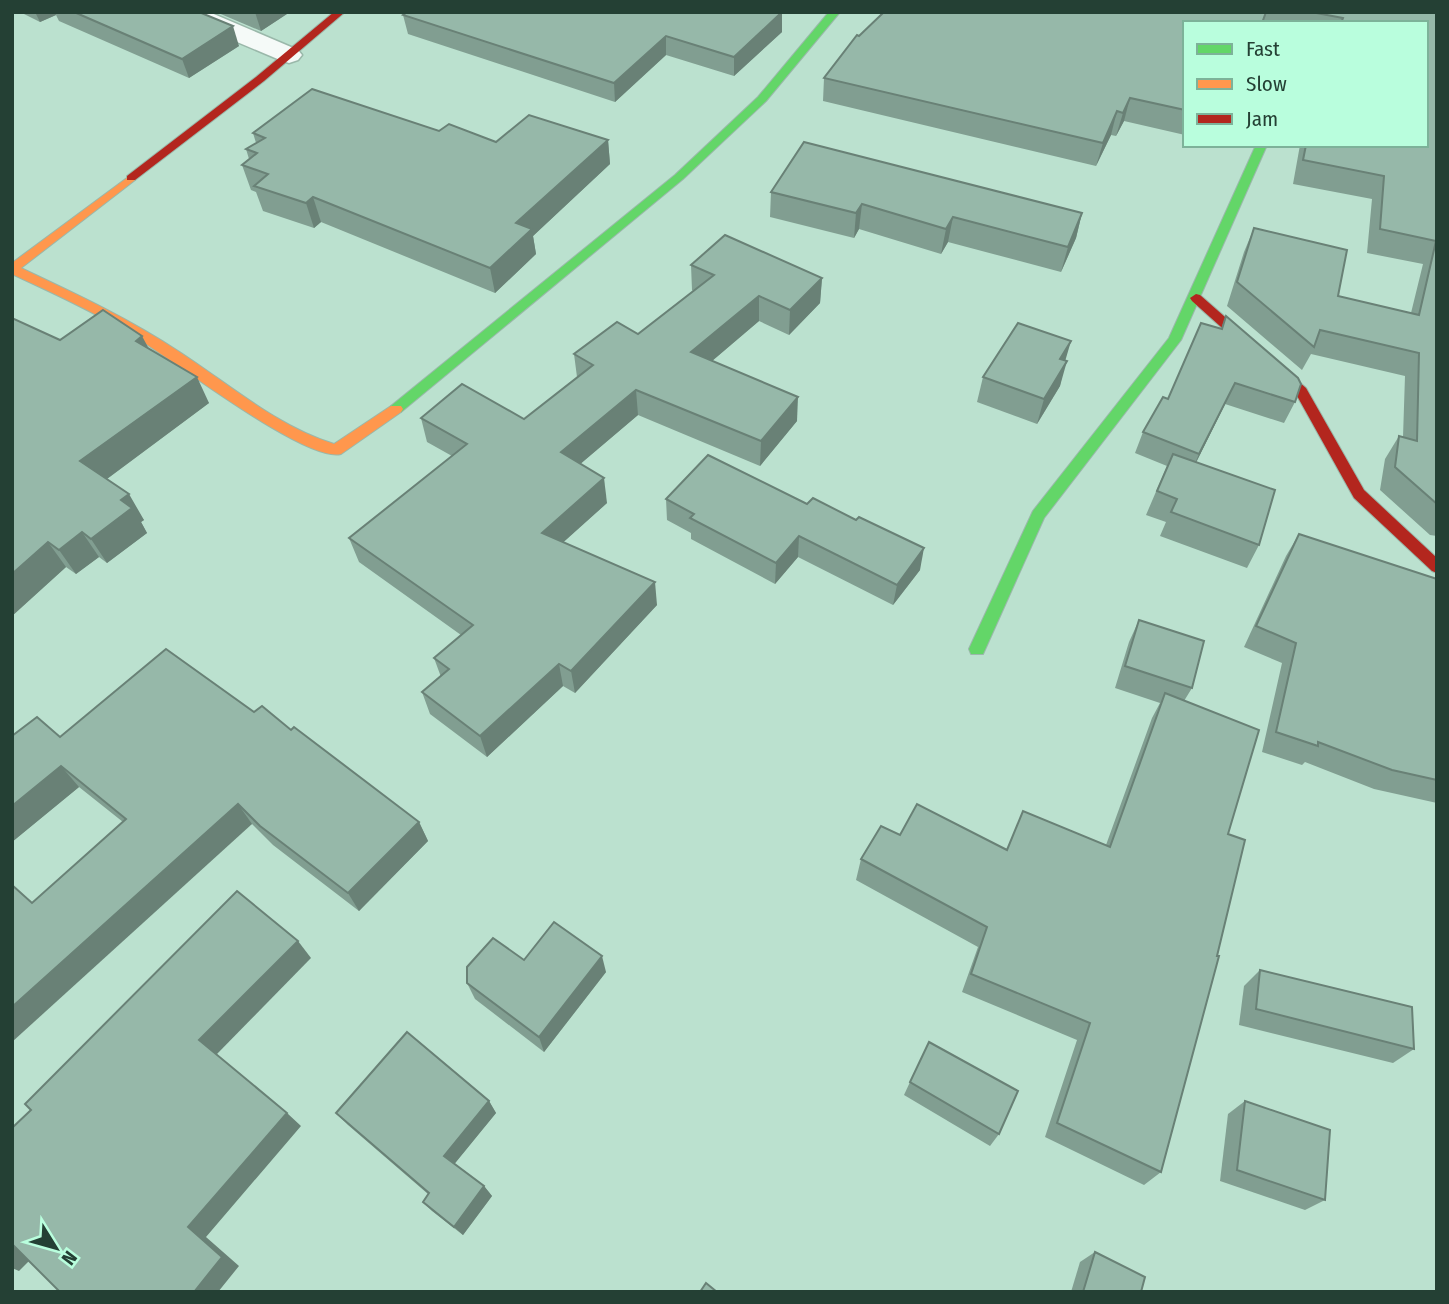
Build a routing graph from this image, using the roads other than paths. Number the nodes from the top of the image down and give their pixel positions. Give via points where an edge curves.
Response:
1 (187, 12) edge
2 (340, 12) edge
3 (835, 12) edge
4 (289, 55) junction
5 (1261, 147) edge
6 (1196, 298) junction
7 (1437, 567) edge
8 (976, 649) dead end

1 - 4 street
2 - 4 street
3 - 4 street via 762,99 679,177 380,422 336,450 315,444 218,387 119,320 12,269
5 - 6 street
6 - 7 street via 1301,391 1360,494
6 - 8 street via 1175,340 1038,515

